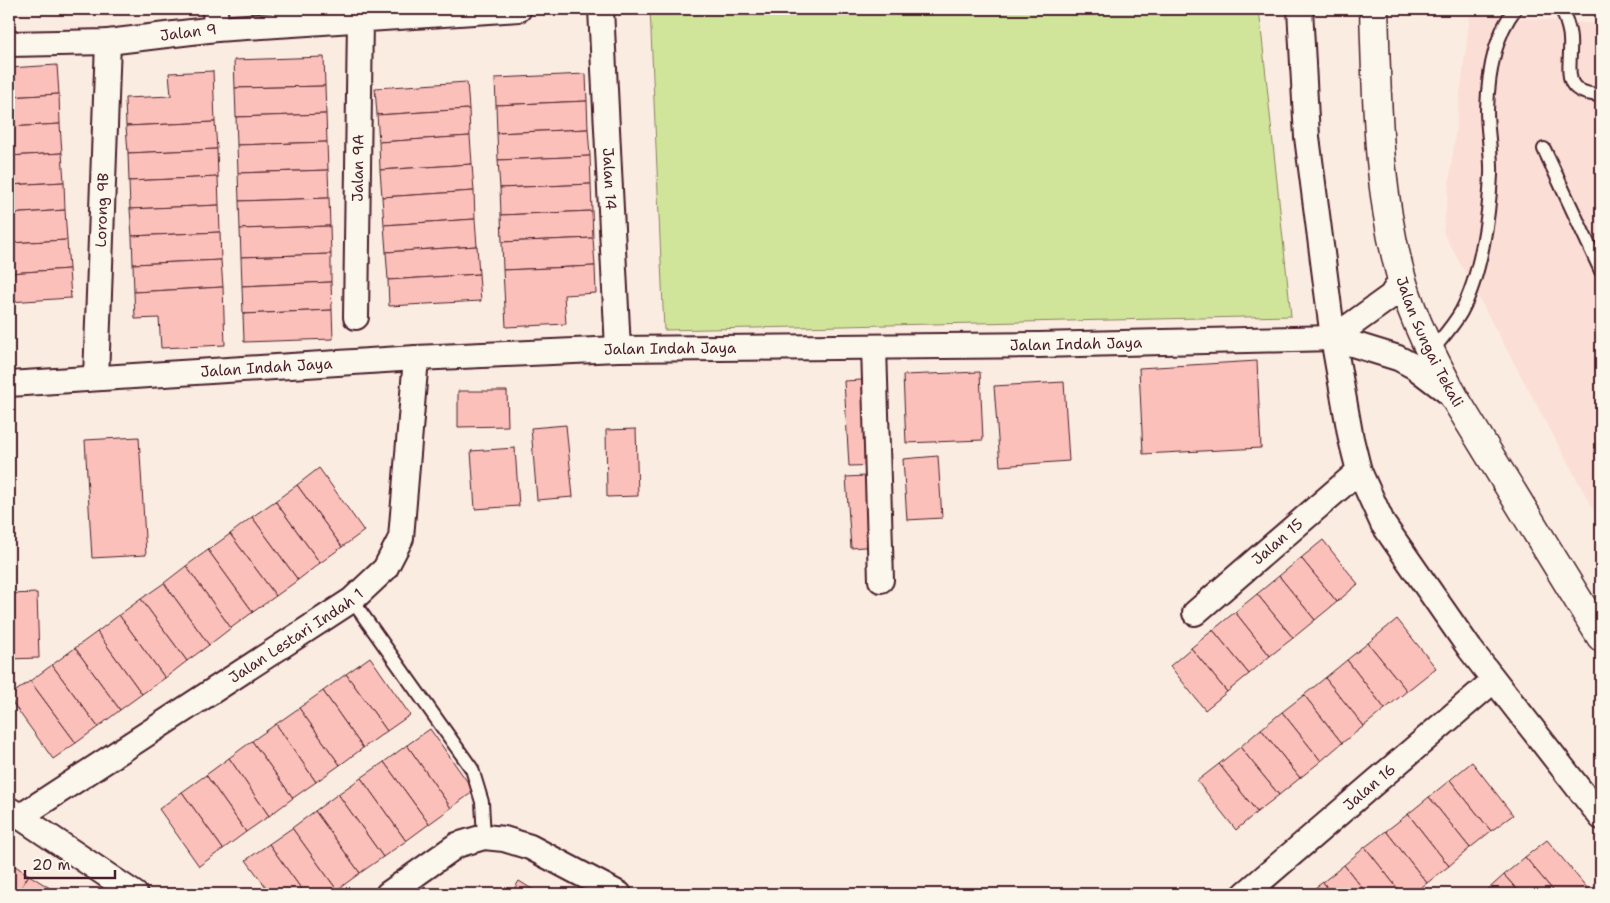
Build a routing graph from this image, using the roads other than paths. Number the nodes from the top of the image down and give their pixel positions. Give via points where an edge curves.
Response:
1 (519, 9) edge
2 (602, 9) edge
3 (1300, 9) edge
4 (1374, 9) edge
5 (1515, 9) edge
6 (1562, 9) edge
7 (216, 19) edge
8 (360, 19) junction
9 (108, 42) junction
10 (9, 44) edge
11 (1601, 95) edge
12 (1544, 149) dead end
13 (1601, 271) edge
14 (1402, 279) junction
15 (356, 317) dead end
16 (1333, 338) junction
17 (874, 347) junction
18 (618, 349) junction
19 (1431, 352) junction
20 (416, 358) junction
21 (96, 378) junction
22 (9, 384) edge
23 (1454, 397) junction
24 (1359, 471) junction
25 (881, 580) dead end
26 (352, 600) junction
27 (1195, 613) dead end
28 (1601, 637) edge
29 (1494, 681) junction
30 (15, 812) edge
31 (1601, 817) edge
32 (484, 837) junction
33 (135, 894) edge
34 (388, 894) edge
35 (619, 894) edge
36 (1245, 894) edge

1 - 8 street, Jalan 9
2 - 18 street, Jalan 14
3 - 16 street via 1307,138
4 - 14 street, Jalan Sungai Tekali via 1384,196
5 - 19 lane via 1500,34 1490,79 1491,174 1480,258 1461,312
6 - 11 lane via 1570,37 1571,84 1588,94
7 - 8 street, Jalan 9
7 - 9 street, Jalan 9
8 - 15 street, Jalan 9A
9 - 10 street, Jalan 9
9 - 21 street, Lorong 9B
12 - 13 lane
14 - 16 street via 1391,296
14 - 19 street, Jalan Sungai Tekali
16 - 17 street, Jalan Indah Jaya
16 - 23 street, Jalan Indah Jaya via 1415,366
16 - 24 street
17 - 18 street, Jalan Indah Jaya
17 - 25 street
18 - 20 street, Jalan Indah Jaya
19 - 23 street, Jalan Sungai Tekali
20 - 21 street, Jalan Indah Jaya
20 - 26 street, Jalan Lestari Indah 1 via 401,538 386,569
21 - 22 street, Jalan Indah Jaya
23 - 28 street, Jalan Sungai Tekali
24 - 27 street, Jalan 15
24 - 29 street via 1383,524
26 - 30 street, Jalan Lestari Indah 1
26 - 32 lane via 472,769 482,802
29 - 31 street
29 - 36 street, Jalan 16
30 - 33 street
32 - 34 street via 458,845
32 - 35 street via 530,847

